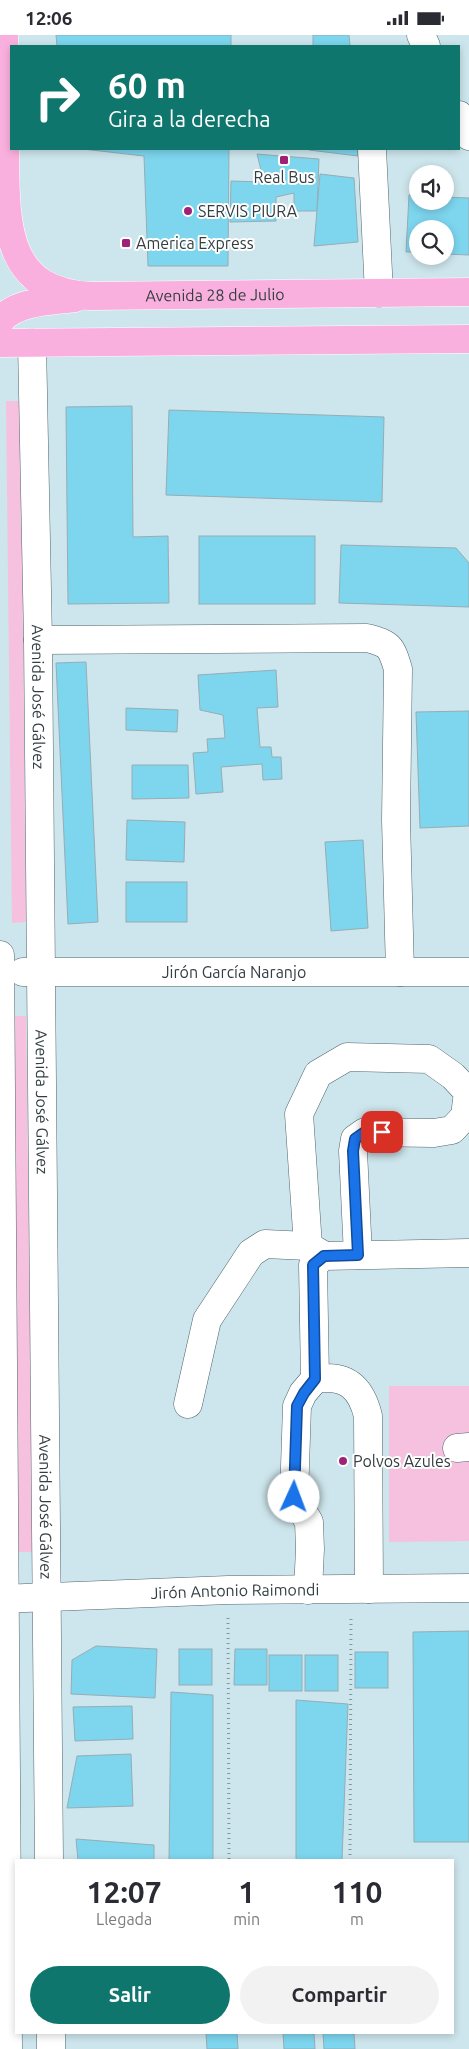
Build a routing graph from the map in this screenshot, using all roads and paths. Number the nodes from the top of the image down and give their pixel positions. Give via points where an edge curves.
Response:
1 (4, 35) edge
2 (460, 117) edge
3 (469, 136) edge
4 (372, 150) edge
5 (3, 225) edge
6 (469, 292) edge
7 (379, 293) junction
8 (92, 296) junction
9 (0, 321) edge
10 (469, 339) edge
11 (0, 343) edge
12 (32, 343) junction
13 (38, 640) junction
14 (0, 955) edge
15 (0, 971) edge
16 (469, 971) edge
17 (40, 972) junction
18 (400, 972) junction
19 (316, 1251) junction
20 (469, 1253) edge
21 (358, 1255) junction
22 (1, 1282) edge
23 (315, 1379) junction
24 (188, 1404) dead end
25 (469, 1588) edge
26 (360, 1589) junction
27 (308, 1590) junction
28 (228, 1591) junction
29 (3, 1599) edge
30 (47, 1599) junction
31 (50, 1859) edge
32 (230, 1859) edge
33 (350, 1859) edge
34 (51, 2034) edge
35 (8, 2049) edge
36 (51, 2049) edge

1 - 5 main road
2 - 3 street
4 - 7 street
5 - 8 main road, Avenida 28 de Julio via 19,256 36,279 60,293
6 - 7 main road, Avenida 28 de Julio
7 - 8 main road, Avenida 28 de Julio
8 - 9 main road via 21,307 4,315
10 - 12 main road
11 - 12 main road
12 - 13 street, Avenida José Gálvez
13 - 17 street, Avenida José Gálvez
13 - 18 street via 367,638 386,643 393,650 398,669 396,820
14 - 15 street
15 - 17 street, Jirón García Naranjo
15 - 22 street
16 - 18 street, Jirón García Naranjo
17 - 18 street, Jirón García Naranjo
17 - 30 street, Avenida José Gálvez
19 - 21 street
19 - 21 street via 299,1114 318,1074 348,1057 429,1059 453,1076 468,1092 465,1116 452,1131 365,1132 355,1139
19 - 23 street via 313,1265
19 - 24 street via 265,1244 251,1253 207,1320
20 - 21 street
22 - 29 street
23 - 26 street via 341,1379 356,1388 368,1416
23 - 27 street via 297,1406 294,1497 309,1522
25 - 26 street, Jirón Antonio Raimondi
26 - 27 street, Jirón Antonio Raimondi
26 - 33 path
27 - 28 street, Jirón Antonio Raimondi
28 - 30 street, Jirón Antonio Raimondi
28 - 32 path
29 - 30 street, Jirón Antonio Raimondi
29 - 35 street
30 - 31 street, Avenida José Gálvez
34 - 36 street

